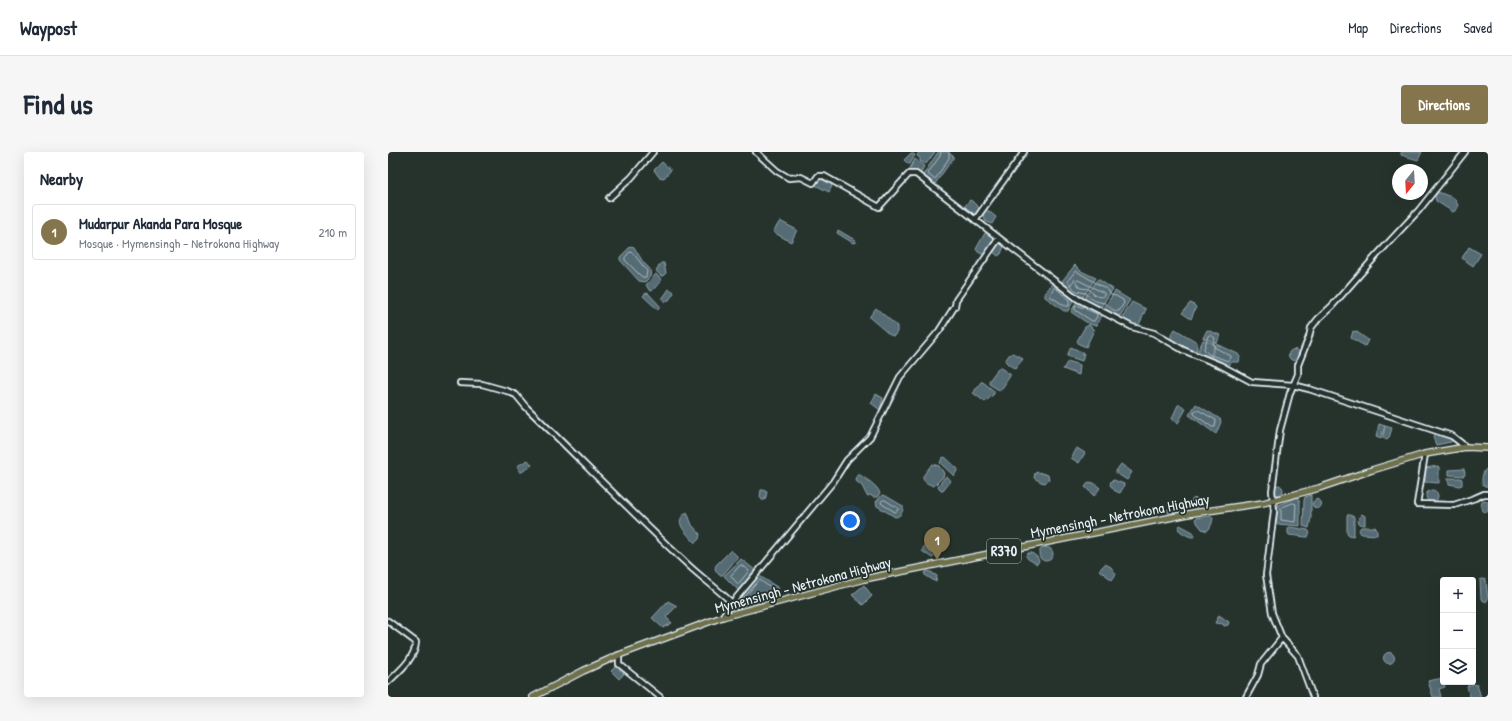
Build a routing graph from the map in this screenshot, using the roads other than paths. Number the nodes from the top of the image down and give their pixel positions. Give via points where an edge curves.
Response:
1 (653, 152) edge
2 (756, 152) edge
3 (1024, 152) edge
4 (1465, 152) edge
5 (609, 198) dead end
6 (975, 220) junction
7 (999, 238) junction
8 (460, 383) dead end
9 (1294, 385) junction
10 (1466, 447) junction
11 (1488, 448) edge
12 (1425, 454) junction
13 (1488, 494) edge
14 (1273, 500) junction
15 (732, 603) junction
16 (722, 617) junction
17 (388, 621) edge
18 (1282, 638) junction
19 (619, 655) junction
20 (388, 682) edge
21 (533, 697) edge
22 (660, 697) edge
23 (1246, 697) edge
24 (1314, 697) edge

1 - 5 street via 631,178
2 - 6 street via 789,178 801,177 813,183 818,176 824,176 879,207 909,174 916,174
3 - 6 street
4 - 9 street via 1419,210 1311,328
6 - 7 street
7 - 9 street via 1078,299 1132,327 1154,333 1183,350 1252,382
7 - 15 street via 956,300 955,306 939,331 900,377 870,437 847,460 833,482
8 - 15 street via 482,384 516,395 684,562
9 - 10 street via 1452,436
9 - 14 street via 1280,430
10 - 11 main road, Mymensingh - Netrokona Highway / R370
10 - 12 main road, Mymensingh - Netrokona Highway / R370
12 - 13 street via 1418,504 1454,505
12 - 14 main road, Mymensingh - Netrokona Highway / R370
14 - 16 main road, Mymensingh - Netrokona Highway / R370 via 1193,513 864,579
14 - 18 street via 1274,511 1266,575 1272,613
15 - 16 street
16 - 19 main road, Mymensingh - Netrokona Highway / R370
17 - 20 street via 416,642 416,650 410,660
18 - 23 street via 1261,664
18 - 24 street via 1298,656
19 - 21 main road, Mymensingh - Netrokona Highway / R370
19 - 22 street via 619,664

